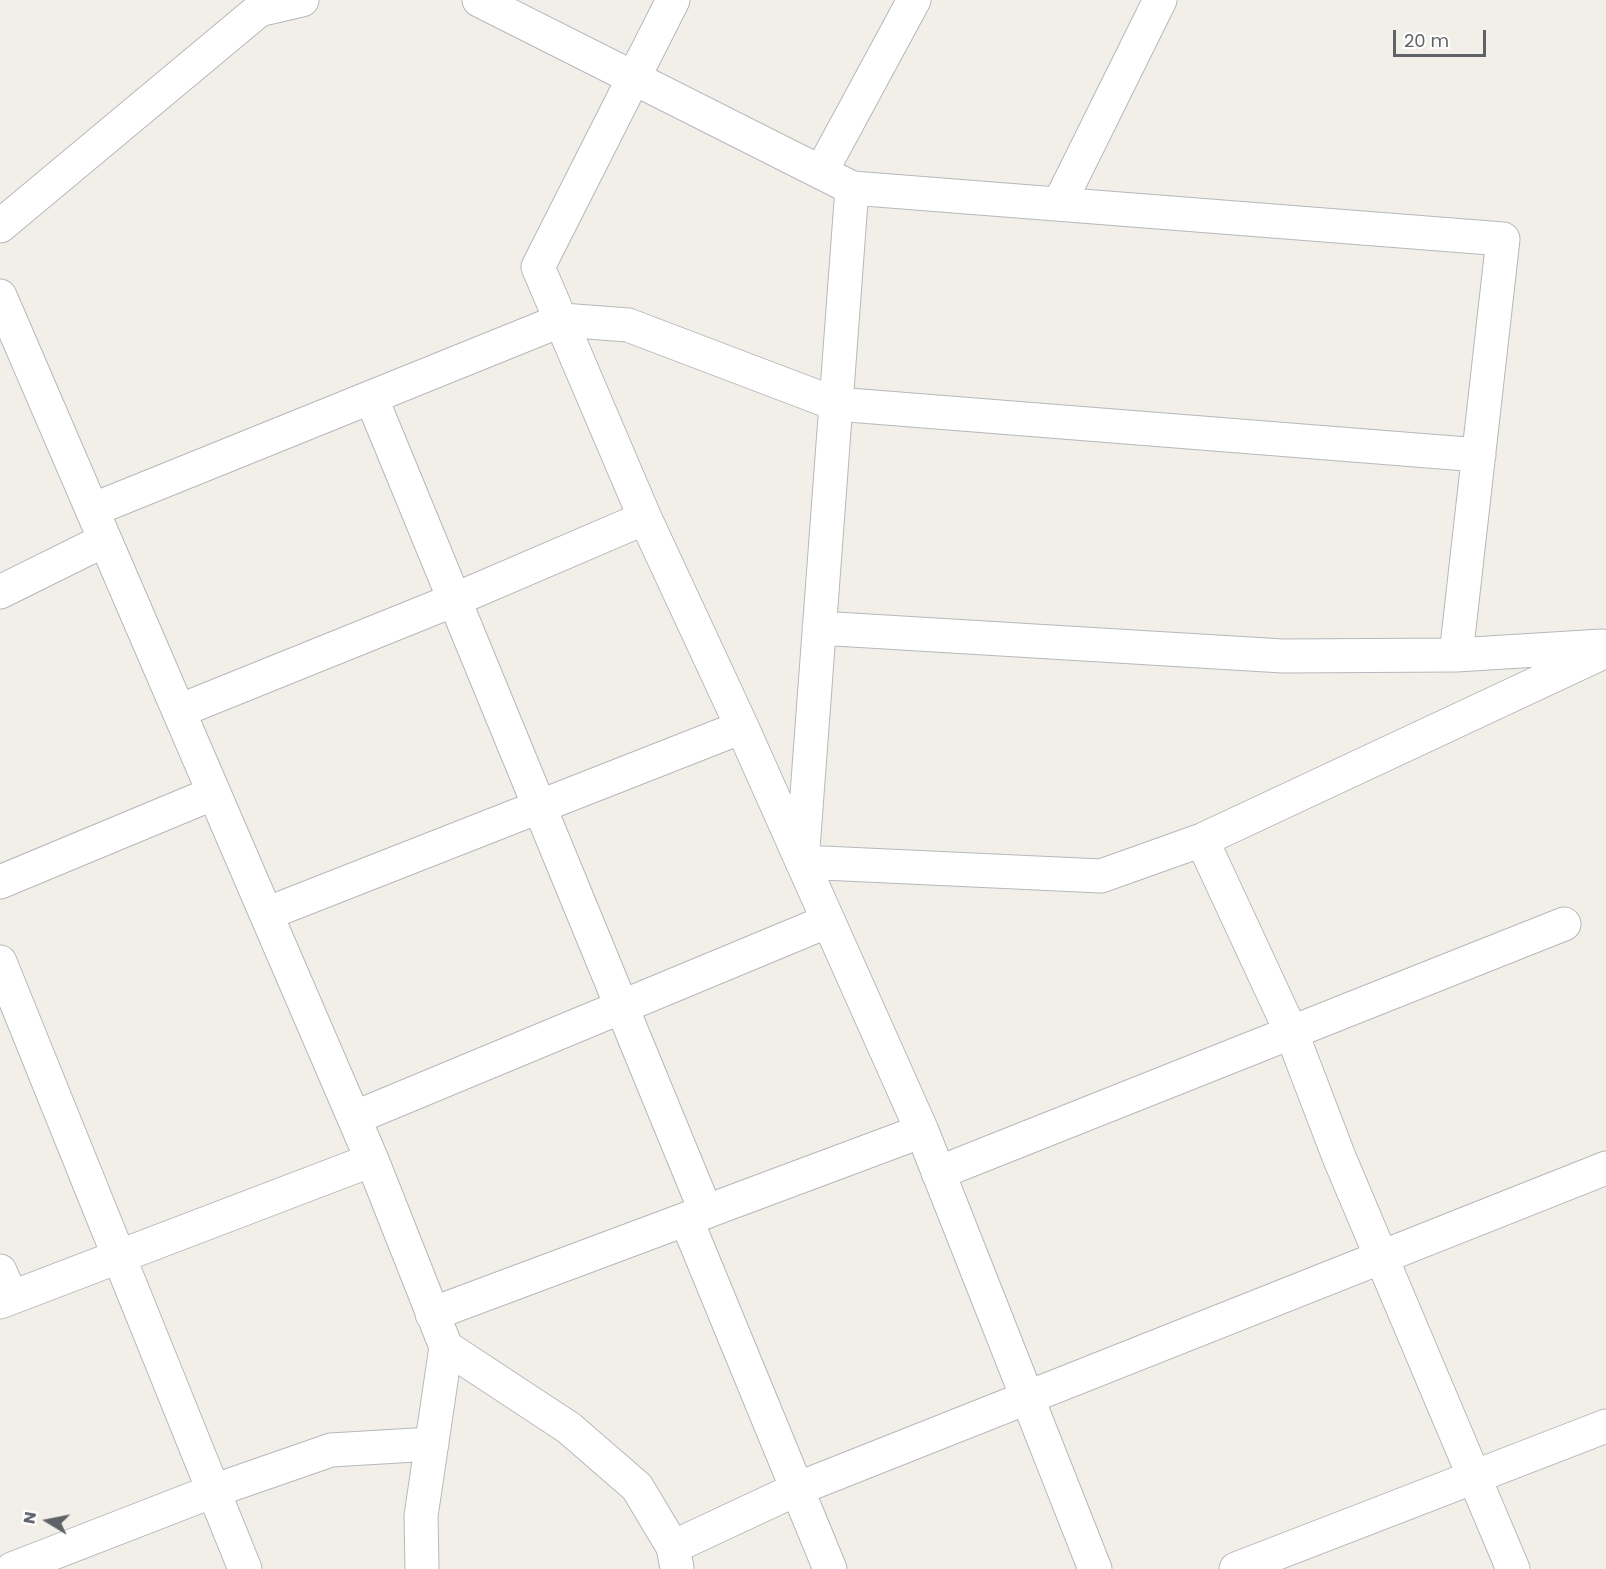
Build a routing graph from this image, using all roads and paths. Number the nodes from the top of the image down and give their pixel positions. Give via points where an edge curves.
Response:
1 (302, 0) edge
2 (479, 0) edge
3 (673, 0) edge
4 (914, 0) edge
5 (1160, 0) edge
6 (254, 5) edge
7 (634, 78) junction
8 (820, 172) junction
9 (852, 188) junction
10 (1059, 204) junction
11 (0, 226) edge
12 (0, 296) edge
13 (562, 320) junction
14 (371, 397) junction
15 (836, 404) junction
16 (1479, 455) junction
17 (92, 510) junction
18 (645, 518) junction
19 (105, 540) junction
20 (0, 592) edge
21 (454, 600) junction
22 (819, 628) junction
23 (1606, 646) edge
24 (1606, 651) edge
25 (1456, 655) junction
26 (179, 711) junction
27 (742, 727) junction
28 (214, 793) junction
29 (539, 807) junction
30 (1202, 840) junction
31 (802, 862) junction
32 (0, 882) edge
33 (266, 914) junction
34 (828, 921) junction
35 (1564, 924) dead end
36 (0, 962) edge
37 (621, 1006) junction
38 (1292, 1034) junction
39 (354, 1118) junction
40 (922, 1131) junction
41 (372, 1160) junction
42 (1606, 1168) edge
43 (938, 1173) junction
44 (696, 1215) junction
45 (1381, 1257) junction
46 (120, 1258) junction
47 (4, 1290) edge
48 (432, 1314) junction
49 (446, 1347) junction
50 (1027, 1397) junction
51 (1606, 1426) edge
52 (432, 1444) junction
53 (1474, 1478) junction
54 (797, 1489) junction
55 (213, 1491) junction
56 (675, 1558) edge
57 (0, 1565) edge
58 (2, 1569) edge
59 (12, 1569) edge
60 (245, 1569) edge
61 (422, 1569) edge
62 (830, 1569) edge
63 (1095, 1569) edge
64 (1236, 1569) edge
65 (1513, 1569) edge

1 - 6 street
2 - 7 street
3 - 7 street
4 - 8 street
5 - 10 street
6 - 11 street
7 - 8 street
7 - 13 street via 538,267
8 - 9 street
9 - 10 street
9 - 15 street
10 - 16 street via 1503,239
12 - 17 street
13 - 14 street
13 - 15 street via 628,325
13 - 18 street
14 - 17 street
14 - 21 street
15 - 16 street
15 - 22 street
16 - 25 street
17 - 19 street
18 - 21 street
18 - 27 street
19 - 20 street
19 - 26 street
21 - 26 street
21 - 29 street
22 - 25 street via 1283,656
22 - 31 street
23 - 25 street
24 - 30 street
26 - 28 street
27 - 29 street
27 - 31 street
28 - 32 street
28 - 33 street
29 - 33 street
29 - 37 street
30 - 31 street via 1101,876
30 - 38 street
31 - 34 street
33 - 39 street
34 - 37 street
34 - 40 street
35 - 38 street
36 - 46 street
37 - 39 street
37 - 44 street
38 - 43 street
38 - 45 street
39 - 41 street
40 - 43 street
40 - 44 street
41 - 46 street
41 - 48 street
42 - 45 street
43 - 50 street
44 - 48 street
44 - 54 street
45 - 50 street
45 - 53 street
46 - 47 street
46 - 55 street
48 - 49 street
49 - 52 street
49 - 56 street via 568,1428 637,1487
50 - 54 street
50 - 63 street
51 - 53 street
52 - 55 street via 331,1450
52 - 61 street via 421,1516
53 - 64 street
53 - 65 street
54 - 56 street
54 - 62 street
55 - 59 street
55 - 60 street
57 - 58 street

